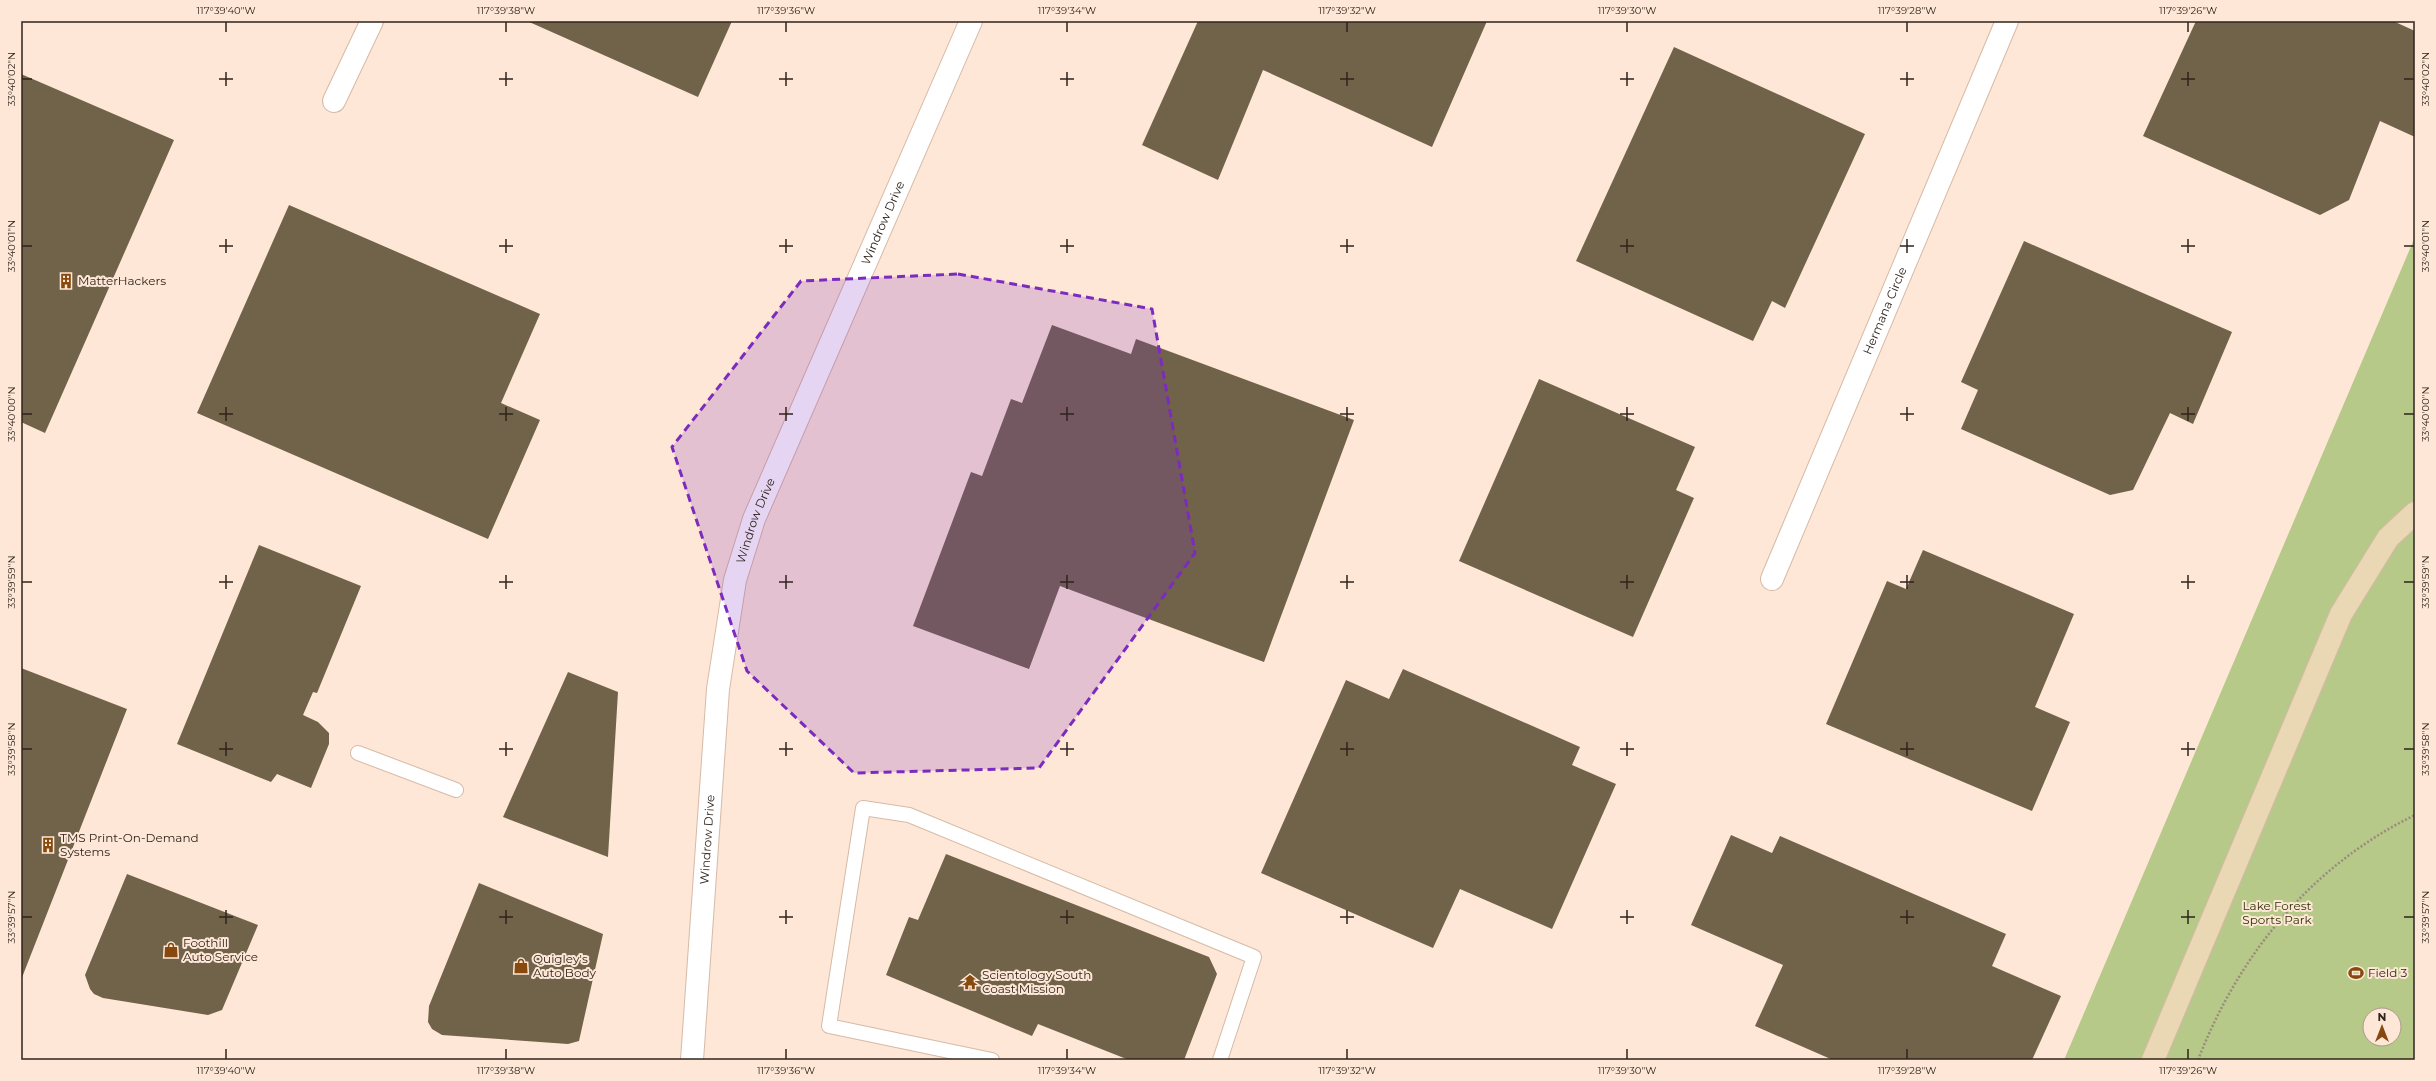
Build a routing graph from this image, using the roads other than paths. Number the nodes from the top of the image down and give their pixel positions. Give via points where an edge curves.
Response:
1 (372, 21) edge
2 (971, 21) edge
3 (2007, 21) edge
4 (334, 101) dead end
5 (2415, 513) edge
6 (1772, 579) dead end
7 (358, 754) dead end
8 (456, 790) dead end
9 (692, 1060) edge
10 (992, 1060) edge
11 (1220, 1060) edge
12 (2153, 1060) edge

1 - 4 street
2 - 9 street, Windrow Drive via 754,519 735,580 718,689
3 - 6 street, Hermana Circle
5 - 12 street via 2388,538 2341,614
7 - 8 lane
10 - 11 lane via 829,1026 863,808 909,815 1254,957

